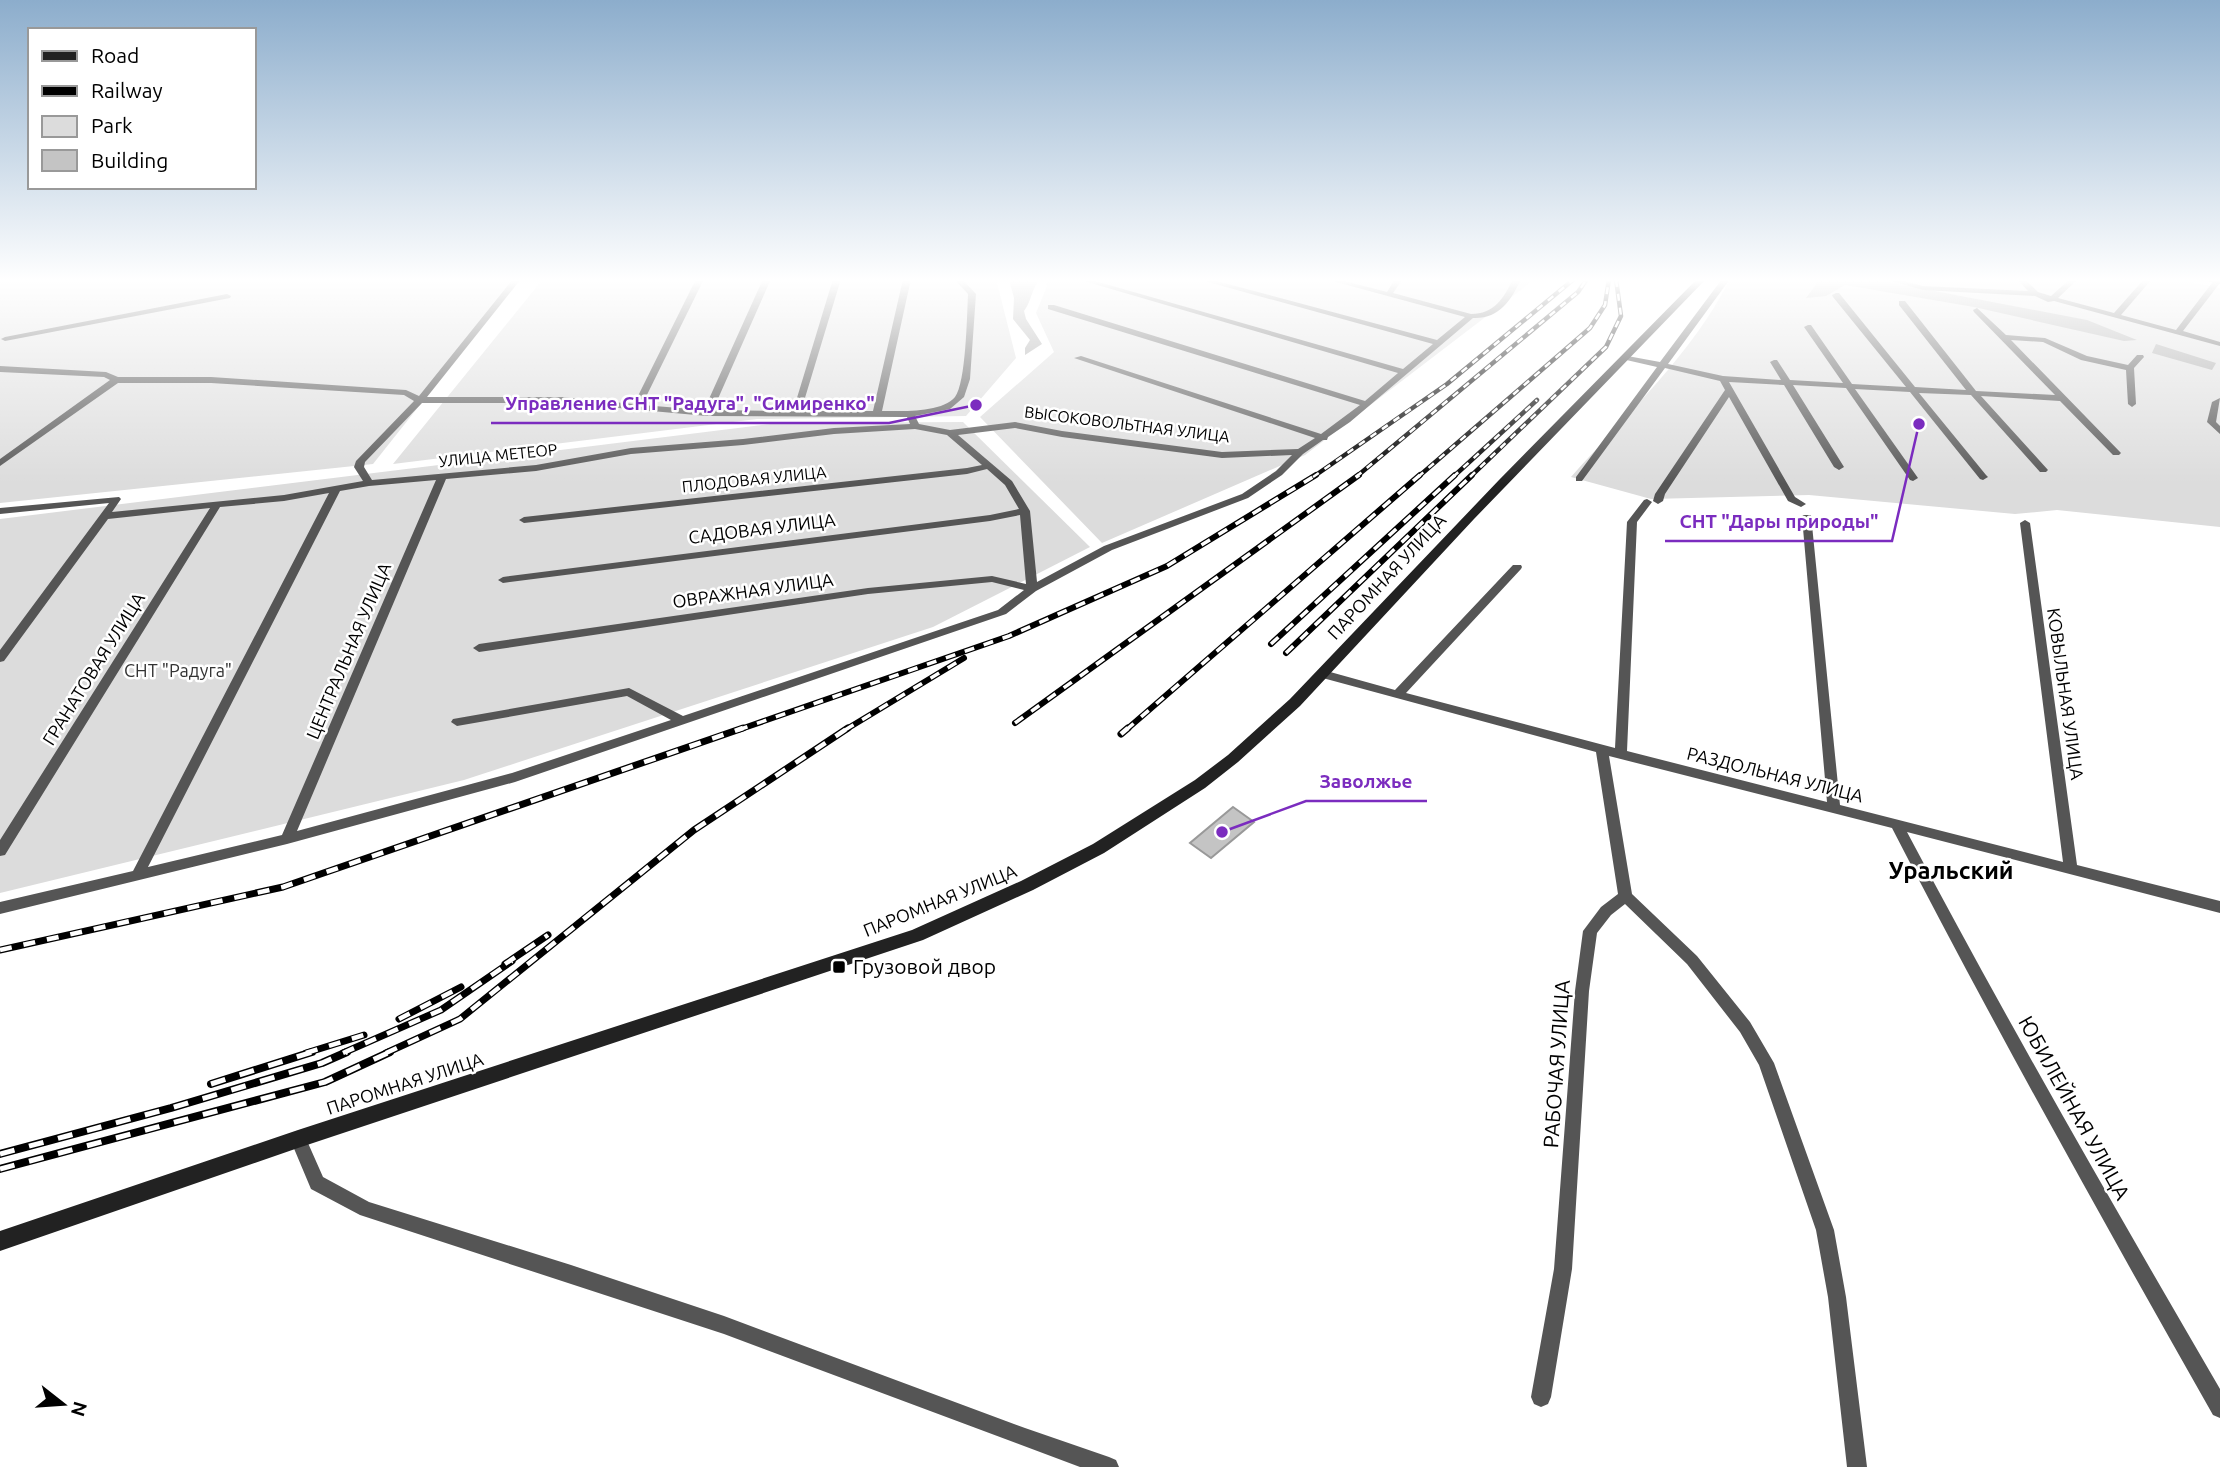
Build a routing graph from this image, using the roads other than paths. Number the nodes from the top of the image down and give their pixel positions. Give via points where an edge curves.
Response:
1 (462, 347) edge
2 (666, 347) edge
3 (736, 347) edge
4 (816, 347) edge
5 (892, 347) edge
6 (968, 347) edge
7 (1182, 347) edge
8 (1320, 347) edge
9 (1434, 347) edge
10 (1634, 347) edge
11 (1676, 347) edge
12 (1822, 347) edge
13 (1878, 347) edge
14 (1937, 347) edge
15 (2014, 347) edge
16 (2061, 347) edge
17 (1625, 357) junction
18 (2140, 357) dead end
19 (1078, 358) dead end
20 (1774, 362) dead end
21 (1663, 365) junction
22 (2130, 368) junction
23 (0, 369) edge
24 (1405, 372) junction
25 (1723, 379) junction
26 (116, 380) junction
27 (1787, 382) junction
28 (1847, 385) junction
29 (1729, 390) junction
30 (1912, 391) junction
31 (1973, 393) junction
32 (2062, 397) junction
33 (420, 400) junction
34 (2220, 401) edge
35 (1366, 404) junction
36 (2132, 404) dead end
37 (636, 408) junction
38 (707, 413) junction
39 (796, 414) junction
40 (877, 414) junction
41 (911, 414) junction
42 (915, 426) junction
43 (2220, 431) edge
44 (950, 433) junction
45 (1324, 438) junction
46 (1300, 452) junction
47 (2116, 453) dead end
48 (0, 463) edge
49 (988, 466) junction
50 (1839, 467) dead end
51 (2043, 470) dead end
52 (1983, 477) dead end
53 (442, 478) junction
54 (1913, 478) dead end
55 (1579, 479) dead end
56 (369, 483) junction
57 (336, 489) junction
58 (1653, 502) joint
59 (1801, 504) dead end
60 (218, 505) junction
61 (0, 511) edge
62 (1025, 511) junction
63 (105, 516) junction
64 (1807, 517) dead end
65 (524, 520) dead end
66 (2025, 523) dead end
67 (1517, 567) dead end
68 (503, 580) dead end
69 (1032, 589) junction
70 (479, 648) dead end
71 (0, 658) edge
72 (1322, 674) junction
73 (1397, 695) junction
74 (683, 721) junction
75 (457, 722) dead end
76 (1602, 748) junction
77 (1621, 753) junction
78 (1834, 808) junction
79 (1897, 825) junction
80 (287, 839) junction
81 (0, 851) edge
82 (2071, 869) junction
83 (137, 876) junction
84 (1625, 896) junction
85 (2220, 906) edge
86 (0, 908) edge
87 (298, 1139) junction
88 (0, 1241) edge
89 (1541, 1397) dead end
90 (2220, 1408) edge
91 (1109, 1467) edge
92 (1857, 1467) edge

1 - 33 street
2 - 37 street
3 - 38 street
4 - 39 street
5 - 40 street
6 - 41 street via 960,397 953,405
7 - 35 street
8 - 24 street
9 - 24 street
10 - 17 street, ПАРОМНАЯ УЛИЦА
11 - 21 street
12 - 28 street
13 - 30 street
14 - 31 street
15 - 32 street
16 - 22 street via 2084,358
17 - 21 street
17 - 72 street, ПАРОМНАЯ УЛИЦА
18 - 22 street
19 - 45 street
20 - 27 street
21 - 25 street
21 - 55 street
22 - 36 street
23 - 26 street via 106,375
24 - 35 street
25 - 27 street
25 - 29 street
26 - 33 street via 211,380 406,393
26 - 48 street
27 - 28 street
27 - 50 street
28 - 30 street
28 - 54 street
29 - 58 street
29 - 59 street via 1791,499
30 - 31 street
30 - 52 street
31 - 32 street
31 - 51 street
32 - 47 street
33 - 37 street via 563,401
33 - 56 street via 361,461 359,467
34 - 43 street via 2211,422
35 - 45 street
37 - 38 street
38 - 39 street
39 - 40 street
40 - 41 street
41 - 42 street
42 - 44 street, УЛИЦА МЕТЕОР
42 - 53 street, УЛИЦА МЕТЕОР via 631,451
44 - 46 street, ВЫСОКОВОЛЬТНАЯ УЛИЦА via 1015,425 1222,455
44 - 49 street
45 - 46 street
46 - 69 street via 1245,496 1108,548
49 - 62 street via 1009,483
49 - 65 street, ПЛОДОВАЯ УЛИЦА
53 - 56 street, УЛИЦА МЕТЕОР
53 - 80 street, ЦЕНТРАЛЬНАЯ УЛИЦА
56 - 57 street, УЛИЦА МЕТЕОР
57 - 60 street, УЛИЦА МЕТЕОР
57 - 83 street
58 - 77 street via 1632,522
60 - 63 street, УЛИЦА МЕТЕОР
60 - 81 street, ГРАНАТОВАЯ УЛИЦА
61 - 63 street via 116,499
62 - 68 street, САДОВАЯ УЛИЦА
62 - 69 street
63 - 71 street
64 - 78 street
66 - 82 street, КОВЫЛЬНАЯ УЛИЦА
67 - 73 street
69 - 70 street, ОВРАЖНАЯ УЛИЦА via 992,579 868,592
69 - 74 street via 1002,612
72 - 73 street, РАЗДОЛЬНАЯ УЛИЦА
72 - 87 street, ПАРОМНАЯ УЛИЦА via 1271,726 1157,814 997,902 917,935
73 - 76 street, РАЗДОЛЬНАЯ УЛИЦА
74 - 75 street via 629,692
74 - 80 street via 515,777
76 - 77 street, РАЗДОЛЬНАЯ УЛИЦА
76 - 84 street
77 - 78 street, РАЗДОЛЬНАЯ УЛИЦА
78 - 79 street, РАЗДОЛЬНАЯ УЛИЦА
79 - 82 street, РАЗДОЛЬНАЯ УЛИЦА
79 - 90 street, ЮБИЛЕЙНАЯ УЛИЦА
80 - 83 street
82 - 85 street, РАЗДОЛЬНАЯ УЛИЦА
83 - 86 street
84 - 89 street, РАБОЧАЯ УЛИЦА via 1590,931 1563,1269
84 - 92 street via 1692,960 1745,1027 1766,1063 1825,1230
87 - 88 street, ПАРОМНАЯ УЛИЦА
87 - 91 street via 317,1184 366,1209 772,1342

